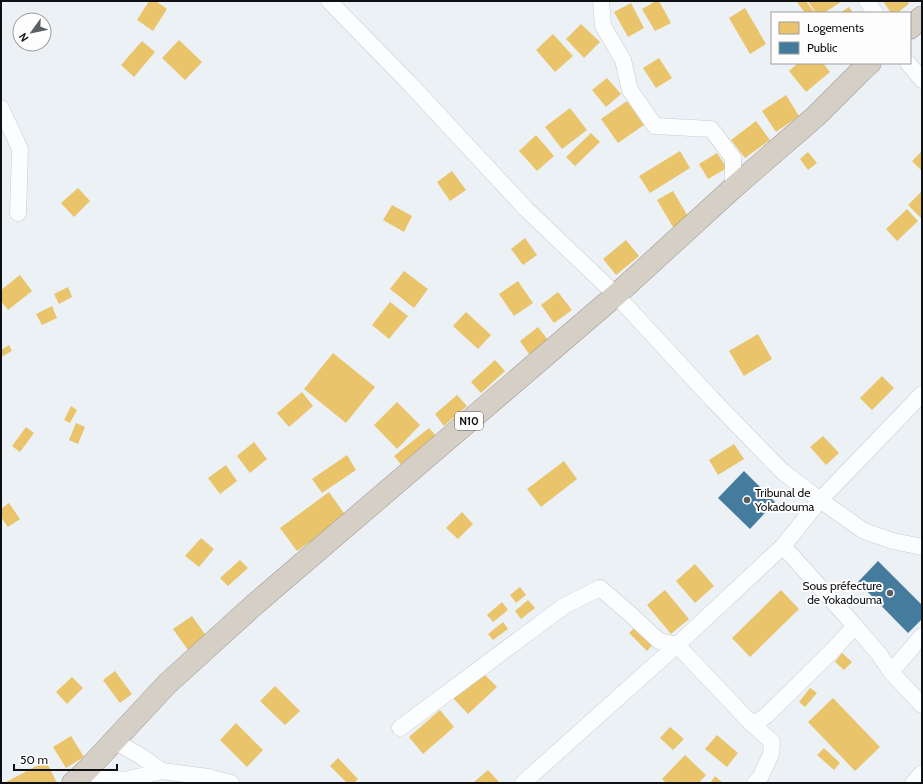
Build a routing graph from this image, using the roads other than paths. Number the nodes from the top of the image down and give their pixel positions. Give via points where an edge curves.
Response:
1 (329, 1) edge
2 (601, 1) edge
3 (867, 1) edge
4 (874, 12) edge
5 (922, 17) edge
6 (911, 27) edge
7 (869, 64) edge
8 (909, 64) edge
9 (922, 80) edge
10 (1, 108) edge
11 (733, 188) junction
12 (18, 213) dead end
13 (616, 295) junction
14 (922, 394) edge
15 (820, 500) junction
16 (783, 546) junction
17 (922, 548) edge
18 (855, 626) junction
19 (922, 636) edge
20 (677, 645) junction
21 (891, 672) junction
22 (922, 705) edge
23 (750, 722) junction
24 (400, 728) dead end
25 (114, 741) junction
26 (162, 770) junction
27 (922, 773) edge
28 (79, 777) edge
29 (231, 783) edge
30 (523, 783) edge
31 (755, 783) edge
32 (913, 783) edge

1 - 13 street via 410,84 526,210
2 - 11 street via 603,26 623,60 630,90 656,126 711,129 733,158
3 - 4 street
5 - 6 highway
7 - 11 highway, N10 via 816,116
8 - 9 street
10 - 12 street via 20,149
11 - 13 highway, N10
13 - 15 street via 784,472
13 - 25 highway, N10 via 254,605 167,684
14 - 15 street
15 - 16 street
15 - 17 street via 864,531
16 - 18 street
16 - 20 street
18 - 21 street
18 - 23 street via 767,715 757,722
19 - 21 street
20 - 23 street
20 - 24 street via 659,641 600,588 564,606
20 - 30 street
21 - 22 street
23 - 31 street via 772,742 771,754
25 - 26 street
25 - 28 highway, N10
26 - 28 street via 125,780
26 - 29 street
27 - 32 street

